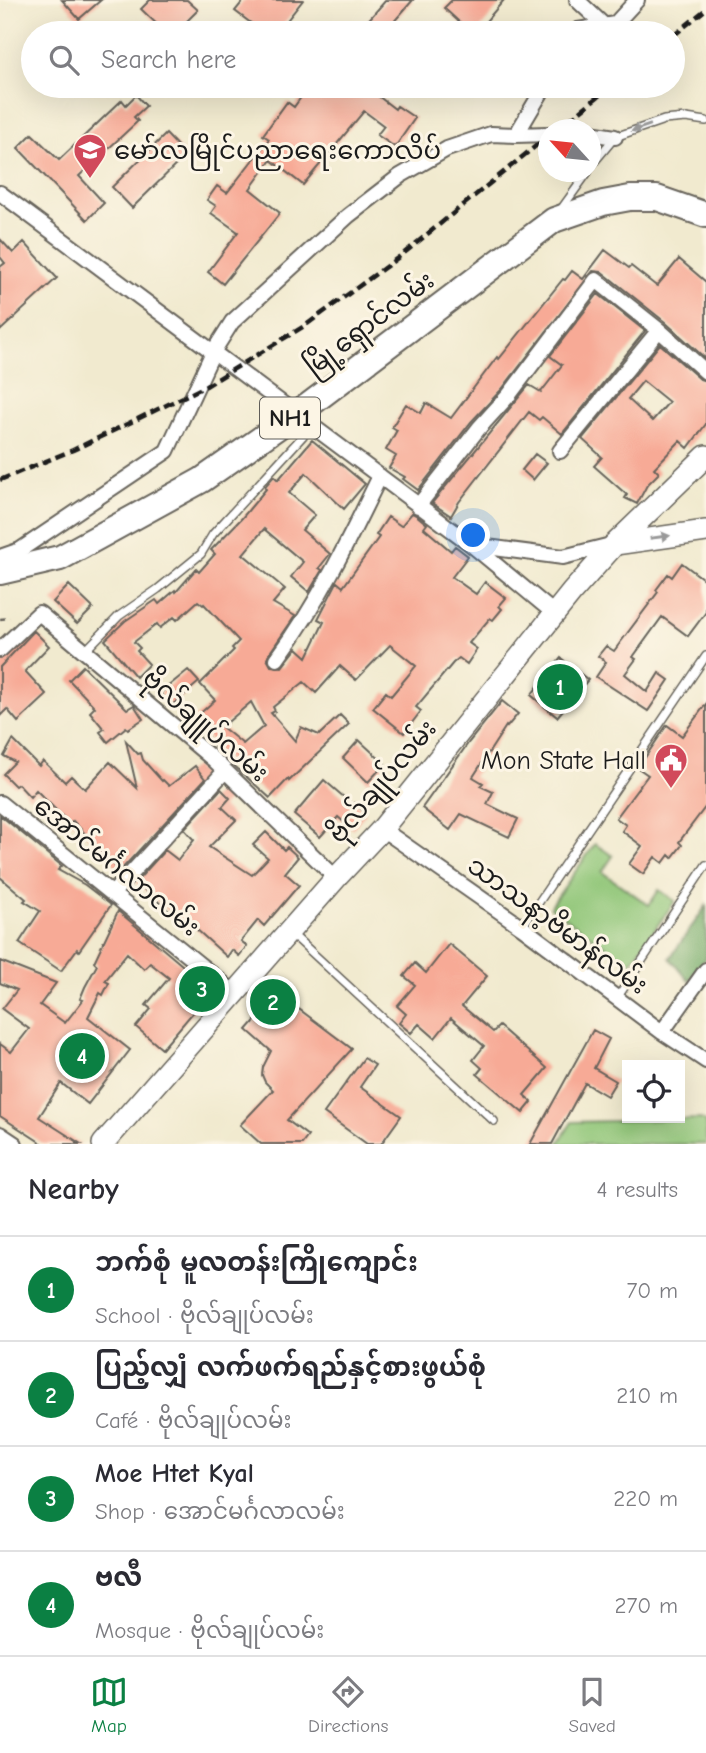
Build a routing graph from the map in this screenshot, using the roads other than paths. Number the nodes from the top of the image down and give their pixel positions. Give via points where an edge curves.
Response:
1 (577, 0) edge
2 (637, 0) edge
3 (599, 21) edge
4 (618, 21) edge
5 (538, 98) edge
6 (706, 121) edge
7 (538, 134) edge
8 (516, 135) junction
9 (601, 135) edge
10 (615, 137) junction
11 (601, 154) edge
12 (580, 182) edge
13 (0, 193) edge
14 (706, 215) edge
15 (554, 220) junction
16 (659, 330) junction
17 (213, 352) junction
18 (706, 372) edge
19 (312, 426) junction
20 (561, 451) dead end
21 (706, 456) edge
22 (380, 476) junction
23 (698, 479) edge
24 (418, 506) junction
25 (706, 531) edge
26 (615, 544) junction
27 (472, 545) junction
28 (0, 557) edge
29 (0, 572) edge
30 (555, 614) junction
31 (0, 650) edge
32 (85, 652) junction
33 (706, 656) edge
34 (277, 659) dead end
35 (225, 771) junction
36 (0, 803) edge
37 (382, 829) junction
38 (706, 866) edge
39 (336, 878) junction
40 (112, 894) junction
41 (522, 927) junction
42 (290, 932) junction
43 (706, 970) edge
44 (236, 994) junction
45 (617, 998) junction
46 (662, 1032) junction
47 (706, 1061) edge
48 (494, 1121) dead end
49 (0, 1134) edge
50 (15, 1144) edge
51 (103, 1144) edge

1 - 3 street
2 - 4 street
5 - 8 street
6 -> 10 lane via 664,120
7 - 8 street
8 - 17 street via 491,134 447,149 400,176 348,216 232,323
9 - 10 street
10 - 11 lane
12 - 15 lane
13 - 17 street
14 - 15 highway, မြို့ရှောင်လမ်း / NH1 via 657,198 630,198
15 - 29 highway, မြို့ရှောင်လမ်း / NH1 via 202,480 60,558
16 - 18 street
16 - 20 street
16 - 24 street via 596,280
17 - 19 street
17 - 28 street via 167,452 20,550
19 - 22 street
19 - 32 lane via 213,534 201,554 119,616
21 - 23 main road, ဗိုလ်ချုပ်လမ်း
22 - 24 street
22 - 34 street via 339,561
23 - 26 main road, ဗိုလ်ချုပ်လမ်း
24 - 27 street
26 -> 25 main road
26 - 27 street via 563,557
26 - 30 main road, ဗိုလ်ချုပ်လမ်း
27 - 30 street
30 - 37 main road, ဗိုလ်ချုပ်လမ်း
31 - 32 street, ဗိုလ်ချူပ်လမ်း via 39,613
32 - 35 street, ဗိုလ်ချူပ်လမ်း
33 - 41 lane
35 - 39 street, ဗိုလ်ချူပ်လမ်း
35 - 40 street
36 - 40 street, အောင်မင်္ဂလာလမ်း
37 - 39 main road, ဗိုလ်ချုပ်လမ်း
37 - 41 street, သာသနာ့ဗိမာန်လမ်း
38 - 45 lane
39 - 42 main road, ဗိုလ်ချုပ်လမ်း
40 - 44 street, အောင်မင်္ဂလာလမ်း
41 - 45 street, သာသနာ့ဗိမာန်လမ်း
42 - 44 main road, ဗိုလ်ချုပ်လမ်း
42 - 48 lane
43 - 46 street
44 - 51 main road, ဗိုလ်ချုပ်လမ်း
45 - 46 street, သာသနာ့ဗိမာန်လမ်း
46 - 47 street, သာသနာ့ဗိမာန်လမ်း
49 - 50 street

